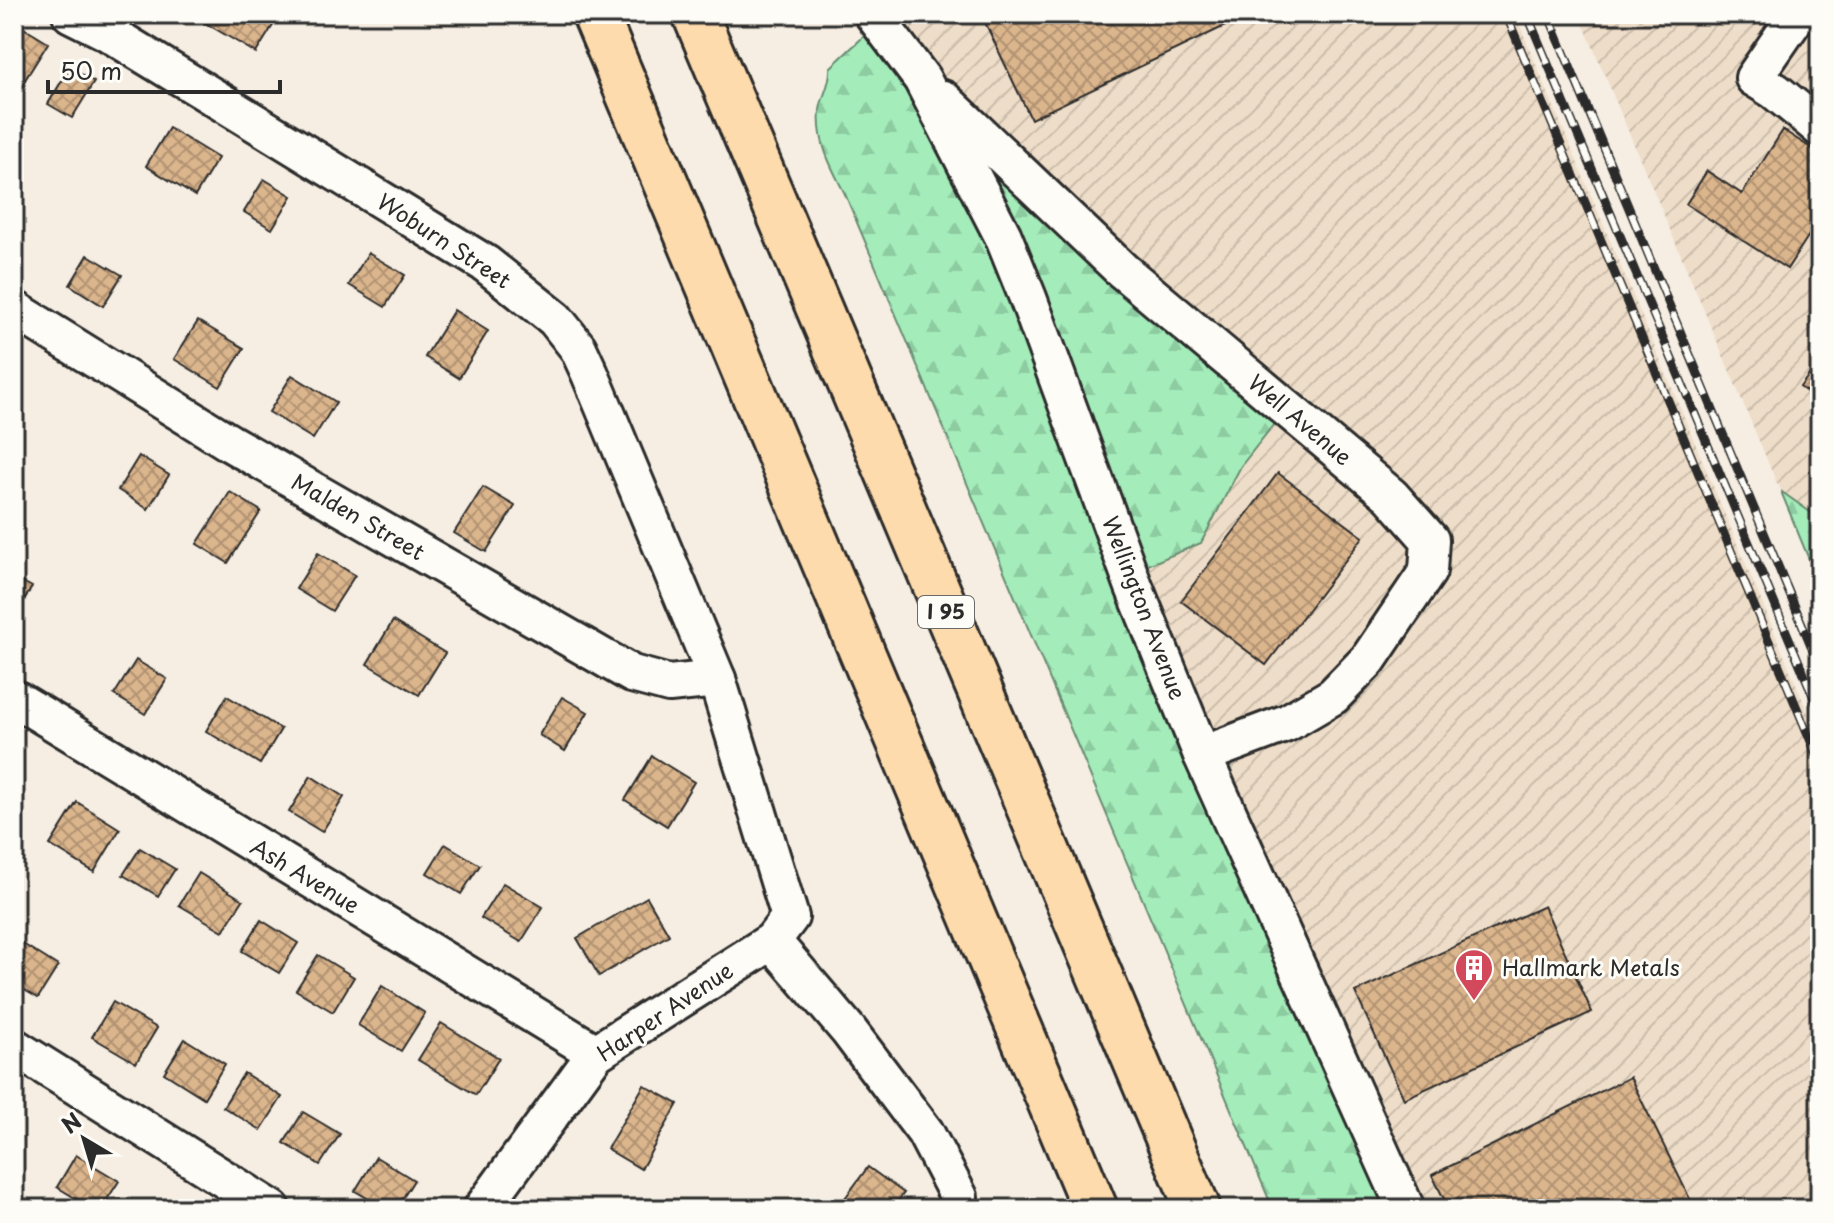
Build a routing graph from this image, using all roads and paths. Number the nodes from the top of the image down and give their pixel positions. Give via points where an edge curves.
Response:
1 (71, 14) edge
2 (595, 14) edge
3 (695, 14) edge
4 (873, 14) edge
5 (1798, 14) edge
6 (922, 79) junction
7 (1820, 128) edge
8 (14, 309) edge
9 (717, 679) junction
10 (14, 698) edge
11 (1202, 755) junction
12 (772, 941) junction
13 (14, 1047) edge
14 (596, 1053) junction
15 (957, 1203) edge
16 (272, 1209) edge
17 (482, 1209) edge
18 (1095, 1209) edge
19 (1198, 1209) edge
20 (1406, 1209) edge

1 - 9 street, Woburn Street via 486,264 555,319 590,374
2 - 18 highway
3 - 19 highway, I 95
4 - 6 street, Wellington Avenue
5 - 7 street via 1754,78
6 - 11 street, Wellington Avenue via 1003,236
6 - 11 street, Well Avenue via 1122,270 1391,496 1430,540 1428,571 1368,660 1333,696 1287,723
8 - 9 street, Malden Street via 230,443 632,674 669,684
9 - 12 street via 790,917
10 - 14 street, Ash Avenue
11 - 20 street, Wellington Avenue
12 - 14 street, Harper Avenue
12 - 15 street via 925,1132
13 - 16 street
14 - 17 street, Harper Avenue

